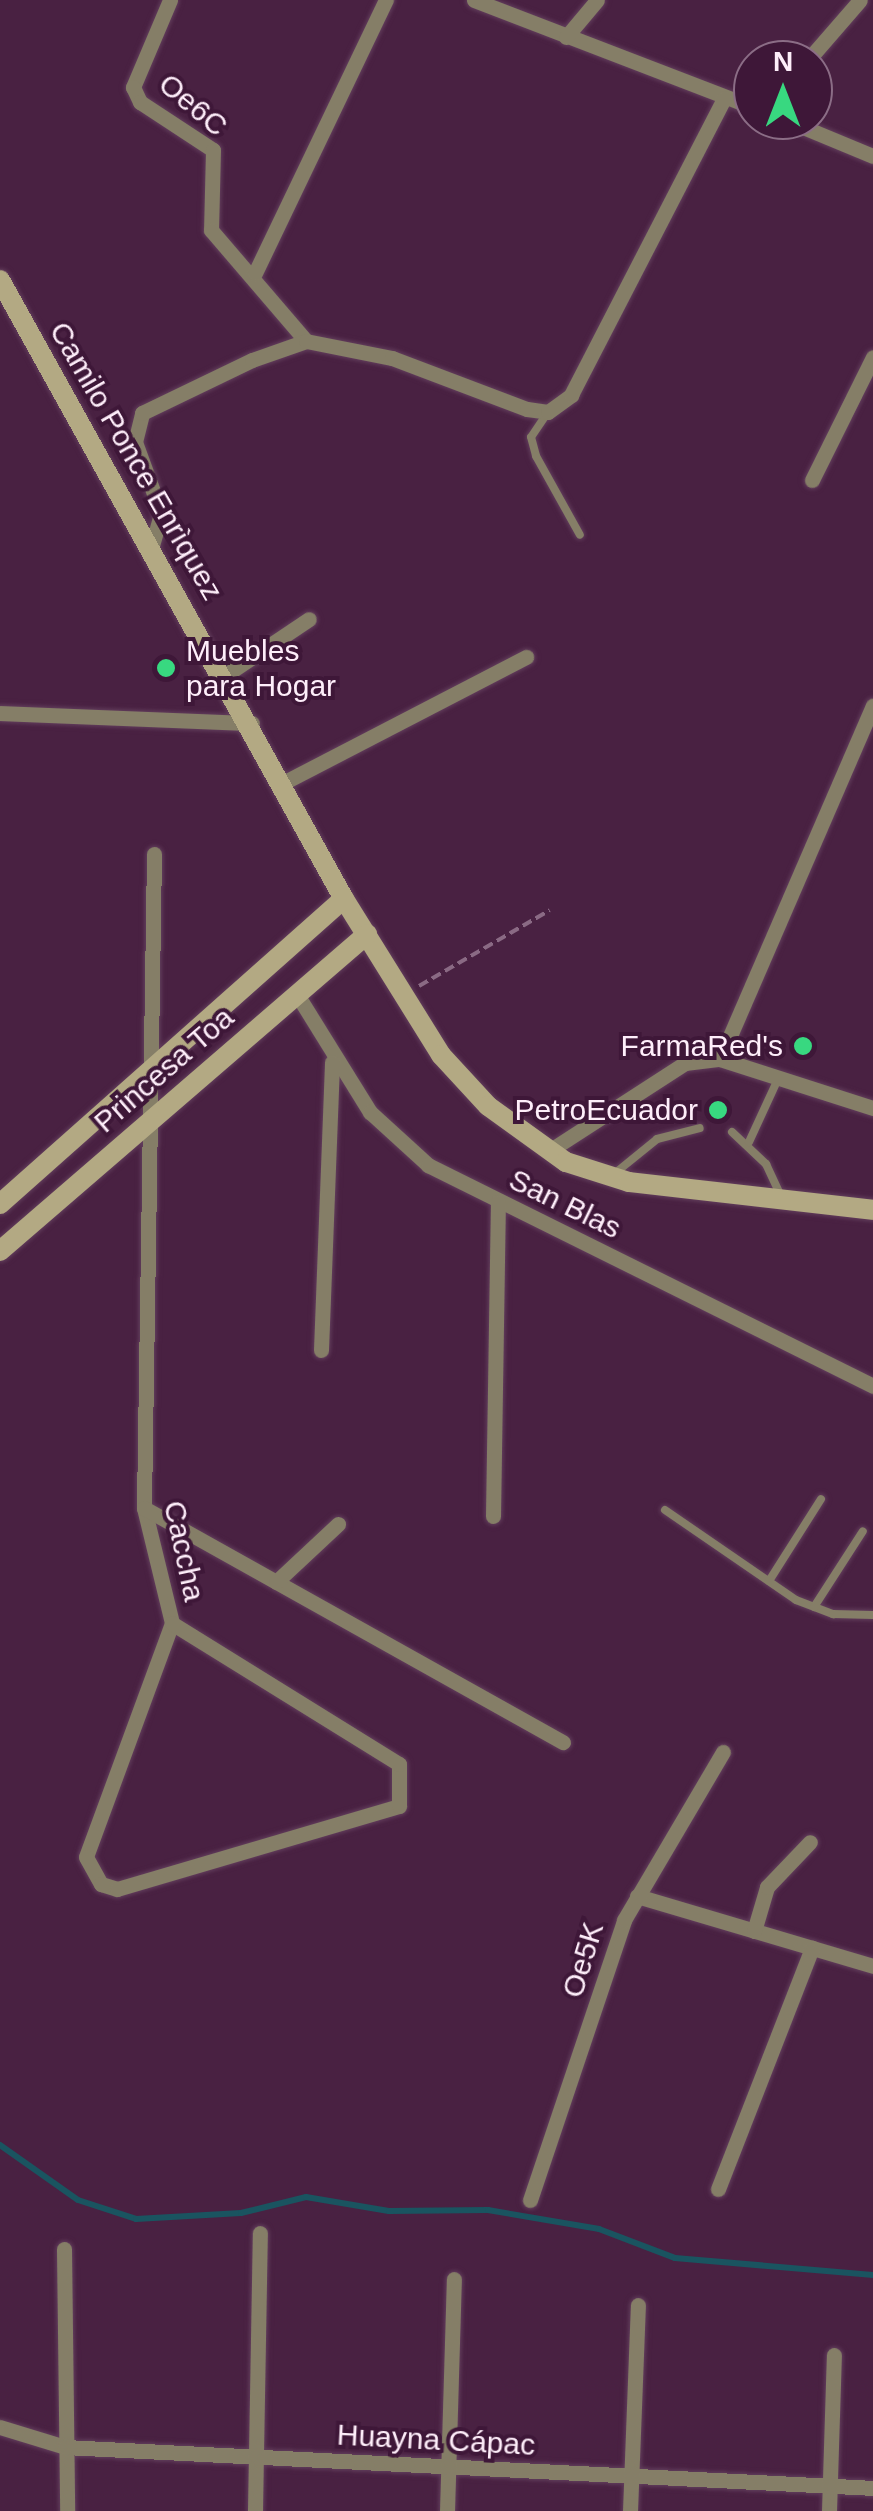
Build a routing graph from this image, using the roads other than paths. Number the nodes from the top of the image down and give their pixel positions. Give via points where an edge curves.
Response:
1 (170, 0) edge
2 (386, 0) edge
3 (474, 0) edge
4 (598, 0) edge
5 (860, 0) edge
6 (566, 37) junction
7 (825, 40) edge
8 (724, 98) junction
9 (733, 101) edge
10 (833, 139) edge
11 (873, 156) edge
12 (255, 273) junction
13 (0, 280) edge
14 (5, 300) edge
15 (306, 341) junction
16 (873, 357) edge
17 (548, 412) junction
18 (812, 480) dead end
19 (580, 535) dead end
20 (151, 549) junction
21 (309, 618) dead end
22 (526, 657) dead end
23 (224, 676) junction
24 (873, 706) edge
25 (0, 713) edge
26 (252, 724) junction
27 (283, 782) junction
28 (154, 854) dead end
29 (344, 899) junction
30 (367, 934) junction
31 (298, 996) junction
32 (720, 1059) junction
33 (332, 1062) junction
34 (148, 1074) junction
35 (779, 1078) junction
36 (873, 1108) edge
37 (700, 1128) dead end
38 (146, 1129) junction
39 (732, 1132) dead end
40 (749, 1142) junction
41 (548, 1151) junction
42 (612, 1177) junction
43 (498, 1202) junction
44 (784, 1202) junction
45 (0, 1204) edge
46 (873, 1210) edge
47 (0, 1251) edge
48 (321, 1350) dead end
49 (873, 1386) edge
50 (820, 1500) dead end
51 (144, 1508) junction
52 (665, 1510) dead end
53 (493, 1516) dead end
54 (338, 1524) dead end
55 (863, 1531) dead end
56 (769, 1581) junction
57 (276, 1582) junction
58 (814, 1607) junction
59 (873, 1615) edge
60 (172, 1623) junction
61 (563, 1742) dead end
62 (723, 1752) dead end
63 (810, 1842) dead end
64 (637, 1896) junction
65 (754, 1931) junction
66 (812, 1948) junction
67 (873, 1966) edge
68 (718, 2189) dead end
69 (530, 2200) dead end
70 (260, 2233) dead end
71 (64, 2249) dead end
72 (454, 2280) dead end
73 (638, 2304) dead end
74 (834, 2355) dead end
75 (0, 2427) edge
76 (65, 2447) junction
77 (254, 2458) junction
78 (446, 2468) junction
79 (628, 2476) junction
80 (828, 2487) junction
81 (873, 2488) edge
82 (66, 2511) edge
83 (255, 2511) edge
84 (447, 2511) edge
85 (630, 2511) edge
86 (829, 2511) edge

1 - 12 street, Oe6C via 133,87 140,102 214,150 204,208 211,230
2 - 12 street
3 - 6 street
4 - 6 street
5 - 7 street
6 - 8 street
8 - 9 street
8 - 17 street via 570,396
10 - 11 street
12 - 15 street, Oe6C
13 - 14 main road, Camilo Ponce Enrìquez
14 - 20 main road, Camilo Ponce Enrìquez
15 - 17 street via 392,358
15 - 20 street via 198,380 142,414 135,442 162,513
16 - 18 street
17 - 19 lane via 532,437 536,456
20 - 23 main road, Camilo Ponce Enrìquez
21 - 23 street
22 - 27 street
23 - 26 main road, Camilo Ponce Enrìquez
24 - 32 street
25 - 26 street
26 - 27 main road, Camilo Ponce Enrìquez
27 - 29 main road, Camilo Ponce Enrìquez
28 - 34 street, Caccha
29 - 30 main road, Camilo Ponce Enrìquez
29 - 34 main road, Princesa Toa
30 - 31 main road, Princesa Toa
30 - 41 main road, Camilo Ponce Enrìquez via 402,996 488,1106
31 - 33 street, San Blas
31 - 38 main road, Princesa Toa
32 - 35 street
32 - 41 street via 656,1074
33 - 43 street, San Blas via 398,1143
33 - 48 street
34 - 38 street, Caccha
34 - 45 main road, Princesa Toa
35 - 36 street
35 - 40 lane
37 - 42 lane via 658,1139
38 - 47 main road, Princesa Toa
38 - 51 street, Caccha
39 - 40 lane
40 - 44 lane
41 - 42 main road, Camilo Ponce Enrìquez
42 - 44 main road, Camilo Ponce Enrìquez
43 - 49 street, San Blas
43 - 53 street
44 - 46 main road, Camilo Ponce Enrìquez
50 - 56 lane
51 - 57 street
51 - 60 street, Caccha
52 - 56 lane
54 - 57 street
55 - 58 lane
56 - 58 lane
57 - 61 street
58 - 59 lane
60 - 60 street, Caccha via 399,1764 402,1797 391,1812 108,1889 86,1841
62 - 64 street, Oe5K
63 - 65 street via 767,1887
64 - 65 street
64 - 69 street, Oe5K
65 - 66 street
66 - 67 street
66 - 68 street
70 - 77 street
71 - 76 street
72 - 78 street
73 - 79 street
74 - 80 street
75 - 76 street, Huayna Cápac
76 - 77 street, Huayna Cápac
76 - 82 street
77 - 78 street, Huayna Cápac
77 - 83 street
78 - 79 street, Huayna Cápac
78 - 84 street
79 - 80 street, Huayna Cápac
79 - 85 street
80 - 81 street, Huayna Cápac
80 - 86 street

